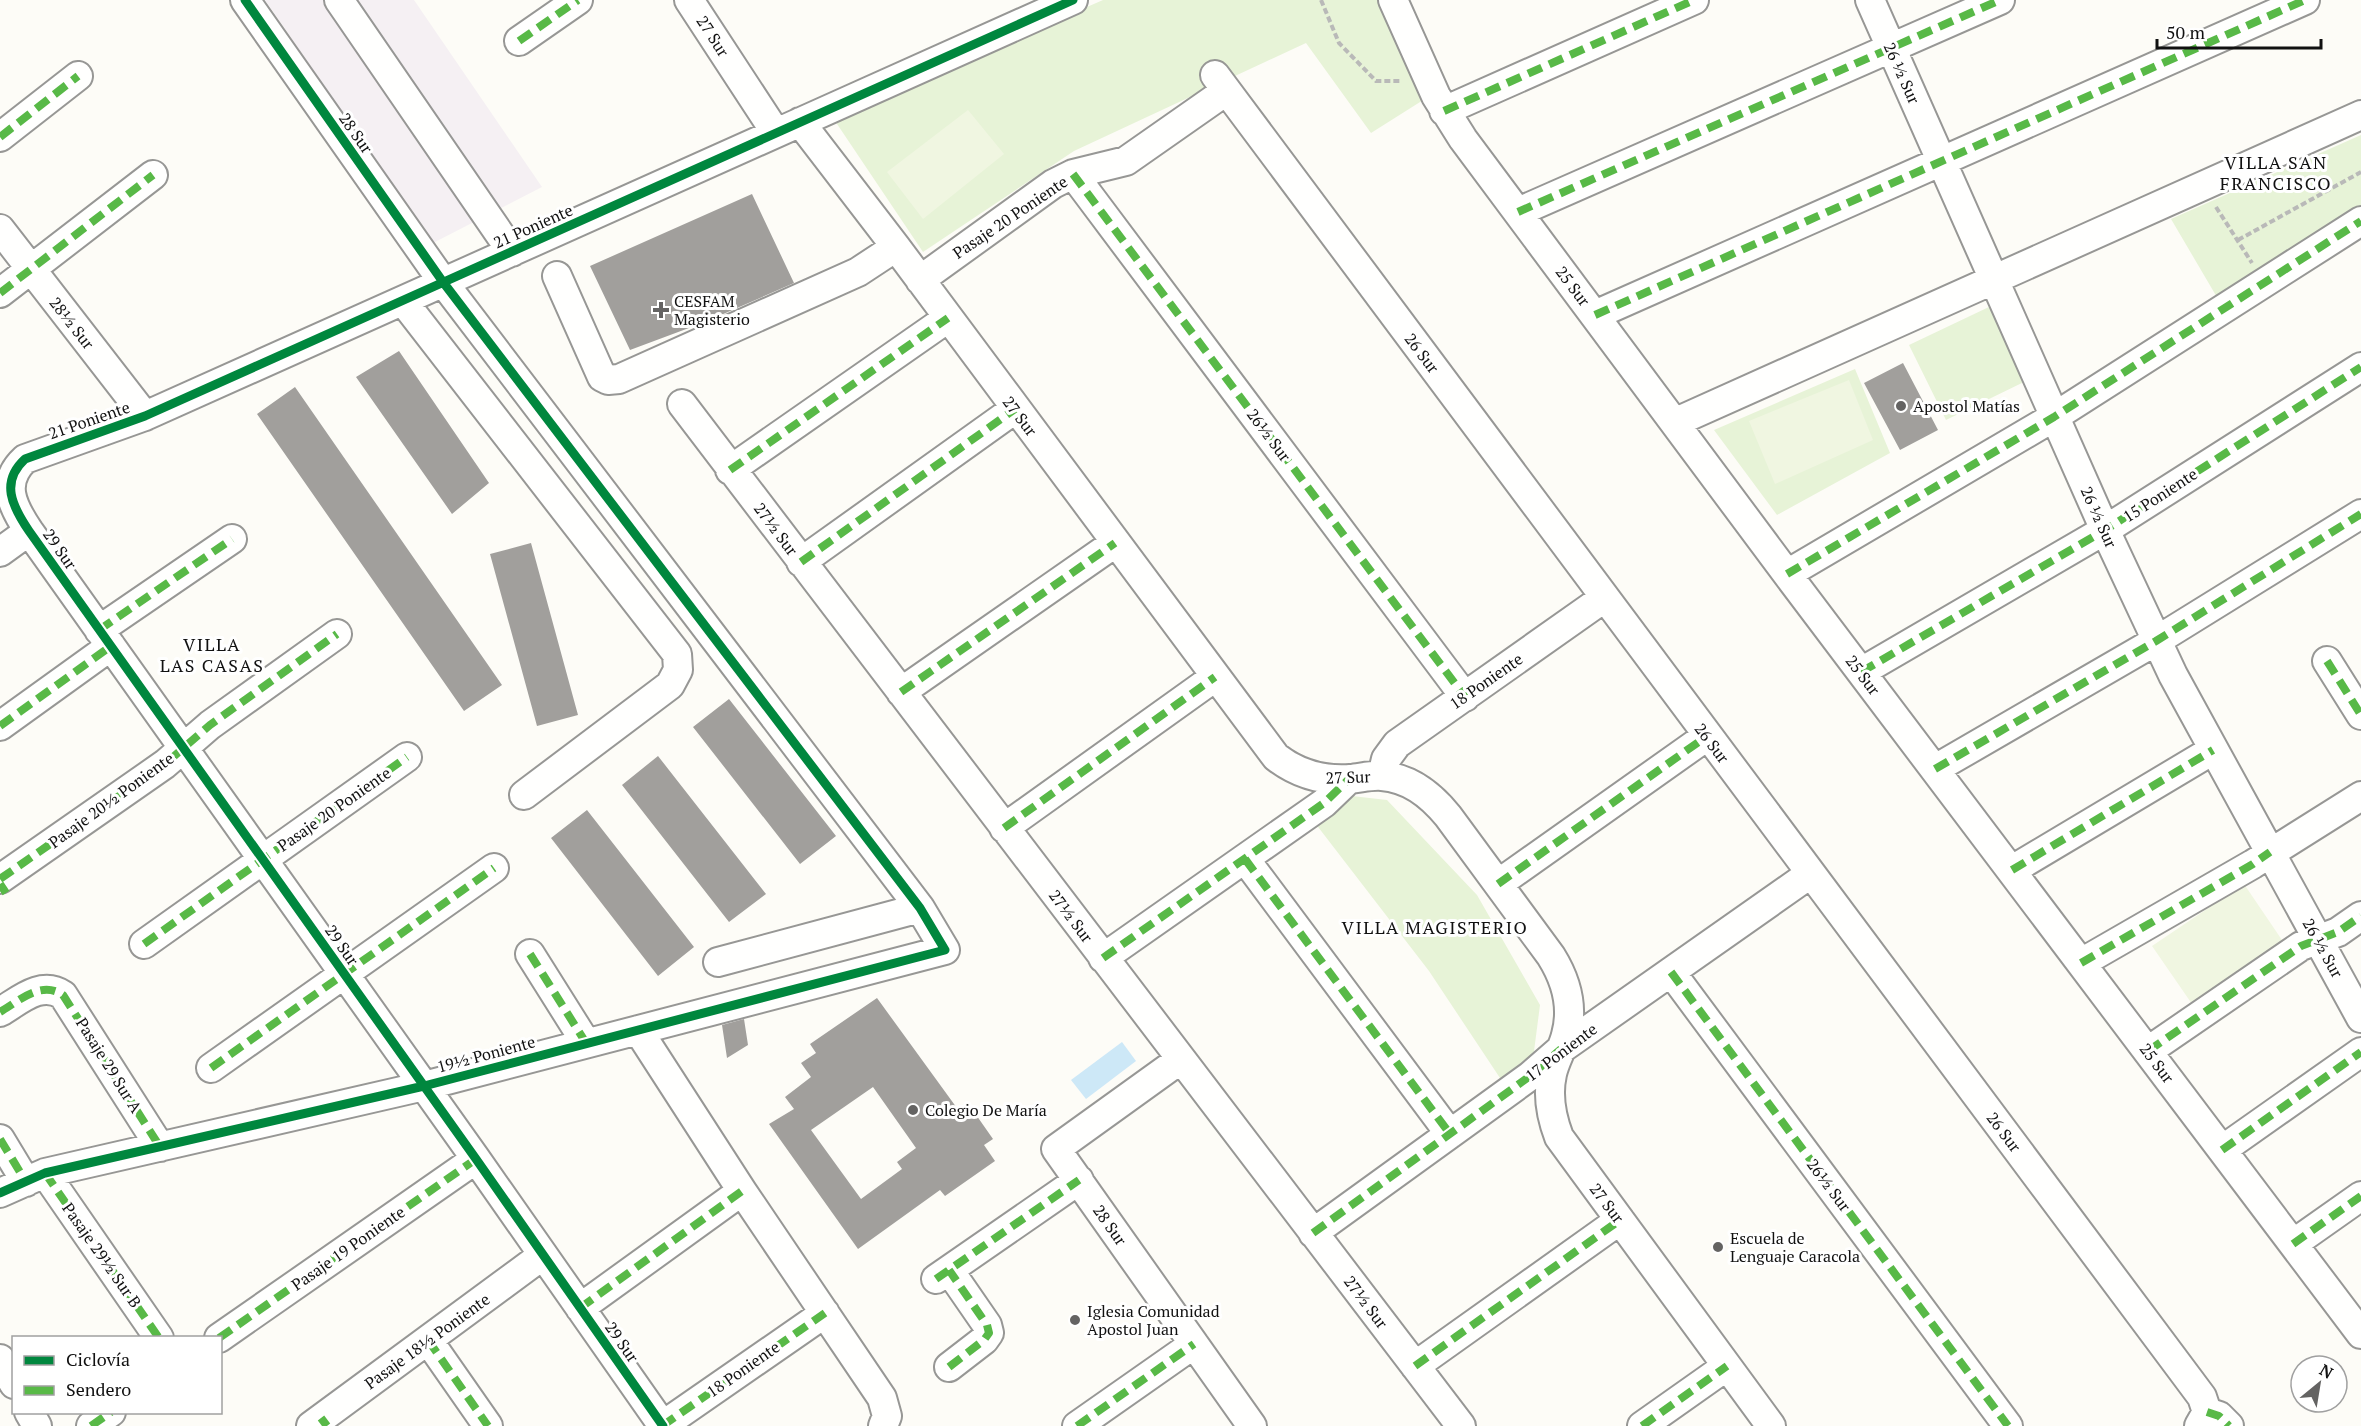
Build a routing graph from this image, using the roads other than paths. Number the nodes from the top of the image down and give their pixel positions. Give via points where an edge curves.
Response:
1 (245, 0) edge
2 (339, 0) edge
3 (578, 0) edge
4 (689, 0) edge
5 (1073, 0) edge
6 (1393, 0) edge
7 (1694, 0) edge
8 (1870, 0) edge
9 (2000, 0) edge
10 (2305, 0) edge
11 (519, 41) dead end
12 (1891, 48) junction
13 (78, 76) dead end
14 (1221, 83) joint
15 (1444, 111) junction
16 (2361, 115) edge
17 (788, 128) junction
18 (0, 136) edge
19 (1941, 162) junction
20 (1073, 174) junction
21 (153, 175) dead end
22 (1518, 212) junction
23 (2361, 221) edge
24 (0, 229) edge
25 (896, 247) junction
26 (512, 252) junction
27 (31, 269) junction
28 (557, 276) dead end
29 (920, 280) junction
30 (1994, 281) junction
31 (443, 282) junction
32 (0, 293) edge
33 (403, 301) junction
34 (1595, 315) junction
35 (948, 318) junction
36 (2361, 366) edge
37 (682, 404) dead end
38 (1015, 409) junction
39 (145, 416) junction
40 (2054, 417) junction
41 (1676, 422) junction
42 (730, 470) junction
43 (5, 477) edge
44 (2361, 514) edge
45 (2105, 530) junction
46 (29, 531) junction
47 (232, 539) dead end
48 (1115, 543) junction
49 (0, 552) edge
50 (801, 562) junction
51 (1787, 574) junction
52 (1604, 598) junction
53 (337, 634) dead end
54 (105, 638) junction
55 (2156, 641) junction
56 (2327, 661) dead end
57 (1861, 672) junction
58 (1215, 677) junction
59 (901, 692) junction
60 (1465, 697) junction
61 (2361, 715) edge
62 (0, 726) edge
63 (1707, 736) junction
64 (183, 748) junction
65 (2213, 750) junction
66 (407, 757) dead end
67 (1935, 769) junction
68 (1382, 776) junction
69 (1348, 779) junction
70 (524, 795) dead end
71 (2361, 796) edge
72 (1004, 828) junction
73 (2270, 852) junction
74 (1245, 859) junction
75 (263, 860) junction
76 (494, 868) dead end
77 (2012, 870) junction
78 (1810, 874) junction
79 (1498, 884) junction
80 (2, 885) edge
81 (920, 908) junction
82 (2361, 916) edge
83 (2318, 940) junction
84 (144, 944) dead end
85 (945, 950) joint
86 (530, 954) dead end
87 (1103, 958) junction
88 (718, 962) dead end
89 (2081, 963) junction
90 (1671, 972) junction
91 (344, 974) junction
92 (0, 1012) edge
93 (2361, 1018) edge
94 (638, 1030) junction
95 (586, 1043) junction
96 (1561, 1049) junction
97 (2148, 1051) junction
98 (2361, 1052) edge
99 (1181, 1059) junction
100 (211, 1068) dead end
101 (424, 1086) junction
102 (1449, 1134) junction
103 (0, 1139) edge
104 (160, 1147) junction
105 (2222, 1150) junction
106 (476, 1159) junction
107 (35, 1178) junction
108 (1078, 1180) junction
109 (742, 1191) junction
110 (0, 1193) edge
111 (2361, 1196) edge
112 (1620, 1220) junction
113 (1313, 1233) junction
114 (2293, 1244) junction
115 (543, 1256) junction
116 (580, 1308) junction
117 (825, 1313) junction
118 (2361, 1334) edge
119 (157, 1336) edge
120 (222, 1336) edge
121 (428, 1340) junction
122 (1194, 1344) junction
123 (0, 1359) edge
124 (1415, 1366) junction
125 (1727, 1366) junction
126 (949, 1367) dead end
127 (12, 1380) edge
128 (109, 1414) edge
129 (885, 1421) edge
130 (2212, 1421) edge
131 (320, 1423) edge
132 (91, 1426) edge
133 (488, 1426) edge
134 (662, 1426) edge
135 (1077, 1426) edge
136 (1252, 1426) edge
137 (1461, 1426) edge
138 (1642, 1426) edge
139 (1771, 1426) edge
140 (2008, 1426) edge

1 - 31 street, 28 Sur
2 - 26 street
3 - 11 street
4 - 17 street, 27 Sur
5 - 17 street, 21 Poniente
6 - 15 street, 25 Sur
7 - 15 street
8 - 12 street, 26 ½ Sur
9 - 12 street
10 - 19 street
12 - 19 street, 26 ½ Sur
12 - 22 street
13 - 18 street
14 - 20 street, Pasaje 20 Poniente via 1126,161
14 - 52 street, 26 Sur
15 - 22 street, 25 Sur
16 - 30 street
17 - 25 street, 27 Sur
17 - 26 street, 21 Poniente
19 - 30 street, 26 ½ Sur
19 - 34 street
20 - 29 street, Pasaje 20 Poniente via 1053,184
20 - 60 street, 26½ Sur
21 - 27 street
22 - 34 street, 25 Sur
23 - 40 street
24 - 27 street, 28½ Sur
25 - 28 street via 858,272 619,379 608,380 602,377
25 - 29 street, 27 Sur
26 - 31 street, 21 Poniente
27 - 32 street
27 - 39 street, 28½ Sur
29 - 35 street, 27 Sur
30 - 40 street, 26 ½ Sur
30 - 41 street
31 - 33 street, 21 Poniente
31 - 81 street, 28 Sur
33 - 39 street, 21 Poniente
33 - 70 street via 677,654 678,670 670,685
34 - 41 street, 25 Sur
35 - 38 street, 27 Sur
35 - 42 street
36 - 45 street, 15 Poniente
37 - 42 street, 27½ Sur
38 - 48 street, 27 Sur
38 - 50 street
39 - 43 street, 21 Poniente via 25,459
40 - 45 street, 26 ½ Sur
40 - 51 street
41 - 51 street, 25 Sur
42 - 50 street, 27½ Sur
43 - 46 street, 29 Sur via 11,504
44 - 55 street
45 - 55 street, 26 ½ Sur
45 - 57 street, 15 Poniente
46 - 49 street
46 - 54 street, 29 Sur
47 - 54 street
48 - 58 street, 27 Sur
48 - 59 street
50 - 59 street, 27½ Sur
51 - 57 street, 25 Sur
52 - 60 street, 18 Poniente
52 - 63 street, 26 Sur
53 - 64 street, Pasaje 20½ Poniente
54 - 62 street
54 - 64 street, 29 Sur
55 - 65 street, 26 ½ Sur
55 - 67 street
56 - 61 street
57 - 67 street, 25 Sur
58 - 69 street, 27 Sur via 1268,748 1286,765 1312,776
58 - 72 street
59 - 72 street, 27½ Sur
60 - 68 street, 18 Poniente via 1397,744 1386,759
63 - 78 street, 26 Sur
63 - 79 street
64 - 75 street, 29 Sur
64 - 80 street, Pasaje 20½ Poniente
65 - 73 street, 26 ½ Sur
65 - 77 street
66 - 75 street, Pasaje 20 Poniente
67 - 77 street, 25 Sur
68 - 69 street, 27 Sur
68 - 79 street, 27 Sur via 1408,782 1430,798
69 - 74 street via 1324,803
71 - 73 street
72 - 87 street, 27½ Sur
73 - 83 street, 26 ½ Sur
73 - 89 street
74 - 87 street
74 - 102 street
75 - 84 street, Pasaje 20 Poniente
75 - 91 street, 29 Sur
76 - 91 street
77 - 89 street, 25 Sur
78 - 90 street, 17 Poniente
78 - 130 street, 26 Sur via 2202,1397
79 - 96 street, 27 Sur via 1564,980 1569,1022
81 - 85 street, 28 Sur
81 - 88 street
82 - 83 street
83 - 93 street, 26 ½ Sur
83 - 97 street via 2301,946
85 - 94 street, 19½ Poniente
86 - 95 street
87 - 99 street, 27½ Sur
89 - 97 street, 25 Sur
90 - 96 street, 17 Poniente
90 - 140 street, 26½ Sur
91 - 100 street
91 - 101 street, 29 Sur
92 - 104 street, Pasaje 29 Sur A via 46,989 53,989 67,999
94 - 95 street, 19½ Poniente
94 - 109 street
95 - 101 street, 19½ Poniente
96 - 102 street, 17 Poniente
96 - 112 street, 27 Sur via 1550,1085 1554,1123 1567,1149
97 - 105 street, 25 Sur
98 - 105 street
99 - 108 street, 28 Sur via 1056,1149
99 - 113 street, 27½ Sur
101 - 104 street, 19½ Poniente
101 - 106 street, 29 Sur
102 - 113 street, 17 Poniente
103 - 107 street, Pasaje 29½ Sur B
104 - 107 street, 19½ Poniente
105 - 114 street, 25 Sur
106 - 115 street, 29 Sur
106 - 120 street, Pasaje 19 Poniente
107 - 110 street, 19½ Poniente
107 - 119 street, Pasaje 29½ Sur B
108 - 122 street, 28 Sur
108 - 126 street via 943,1275 987,1325 989,1333
109 - 116 street
109 - 117 street
111 - 114 street
112 - 124 street
112 - 125 street, 27 Sur
113 - 124 street, 27½ Sur
114 - 118 street, 25 Sur
115 - 116 street, 29 Sur
115 - 121 street, Pasaje 18½ Poniente
116 - 134 street, 29 Sur
117 - 129 street via 882,1398
117 - 134 street, 18 Poniente
121 - 131 street, Pasaje 18½ Poniente
121 - 133 street
122 - 135 street
122 - 136 street, 28 Sur
123 - 127 street
124 - 137 street, 27½ Sur
125 - 138 street
125 - 139 street, 27 Sur
128 - 132 street

